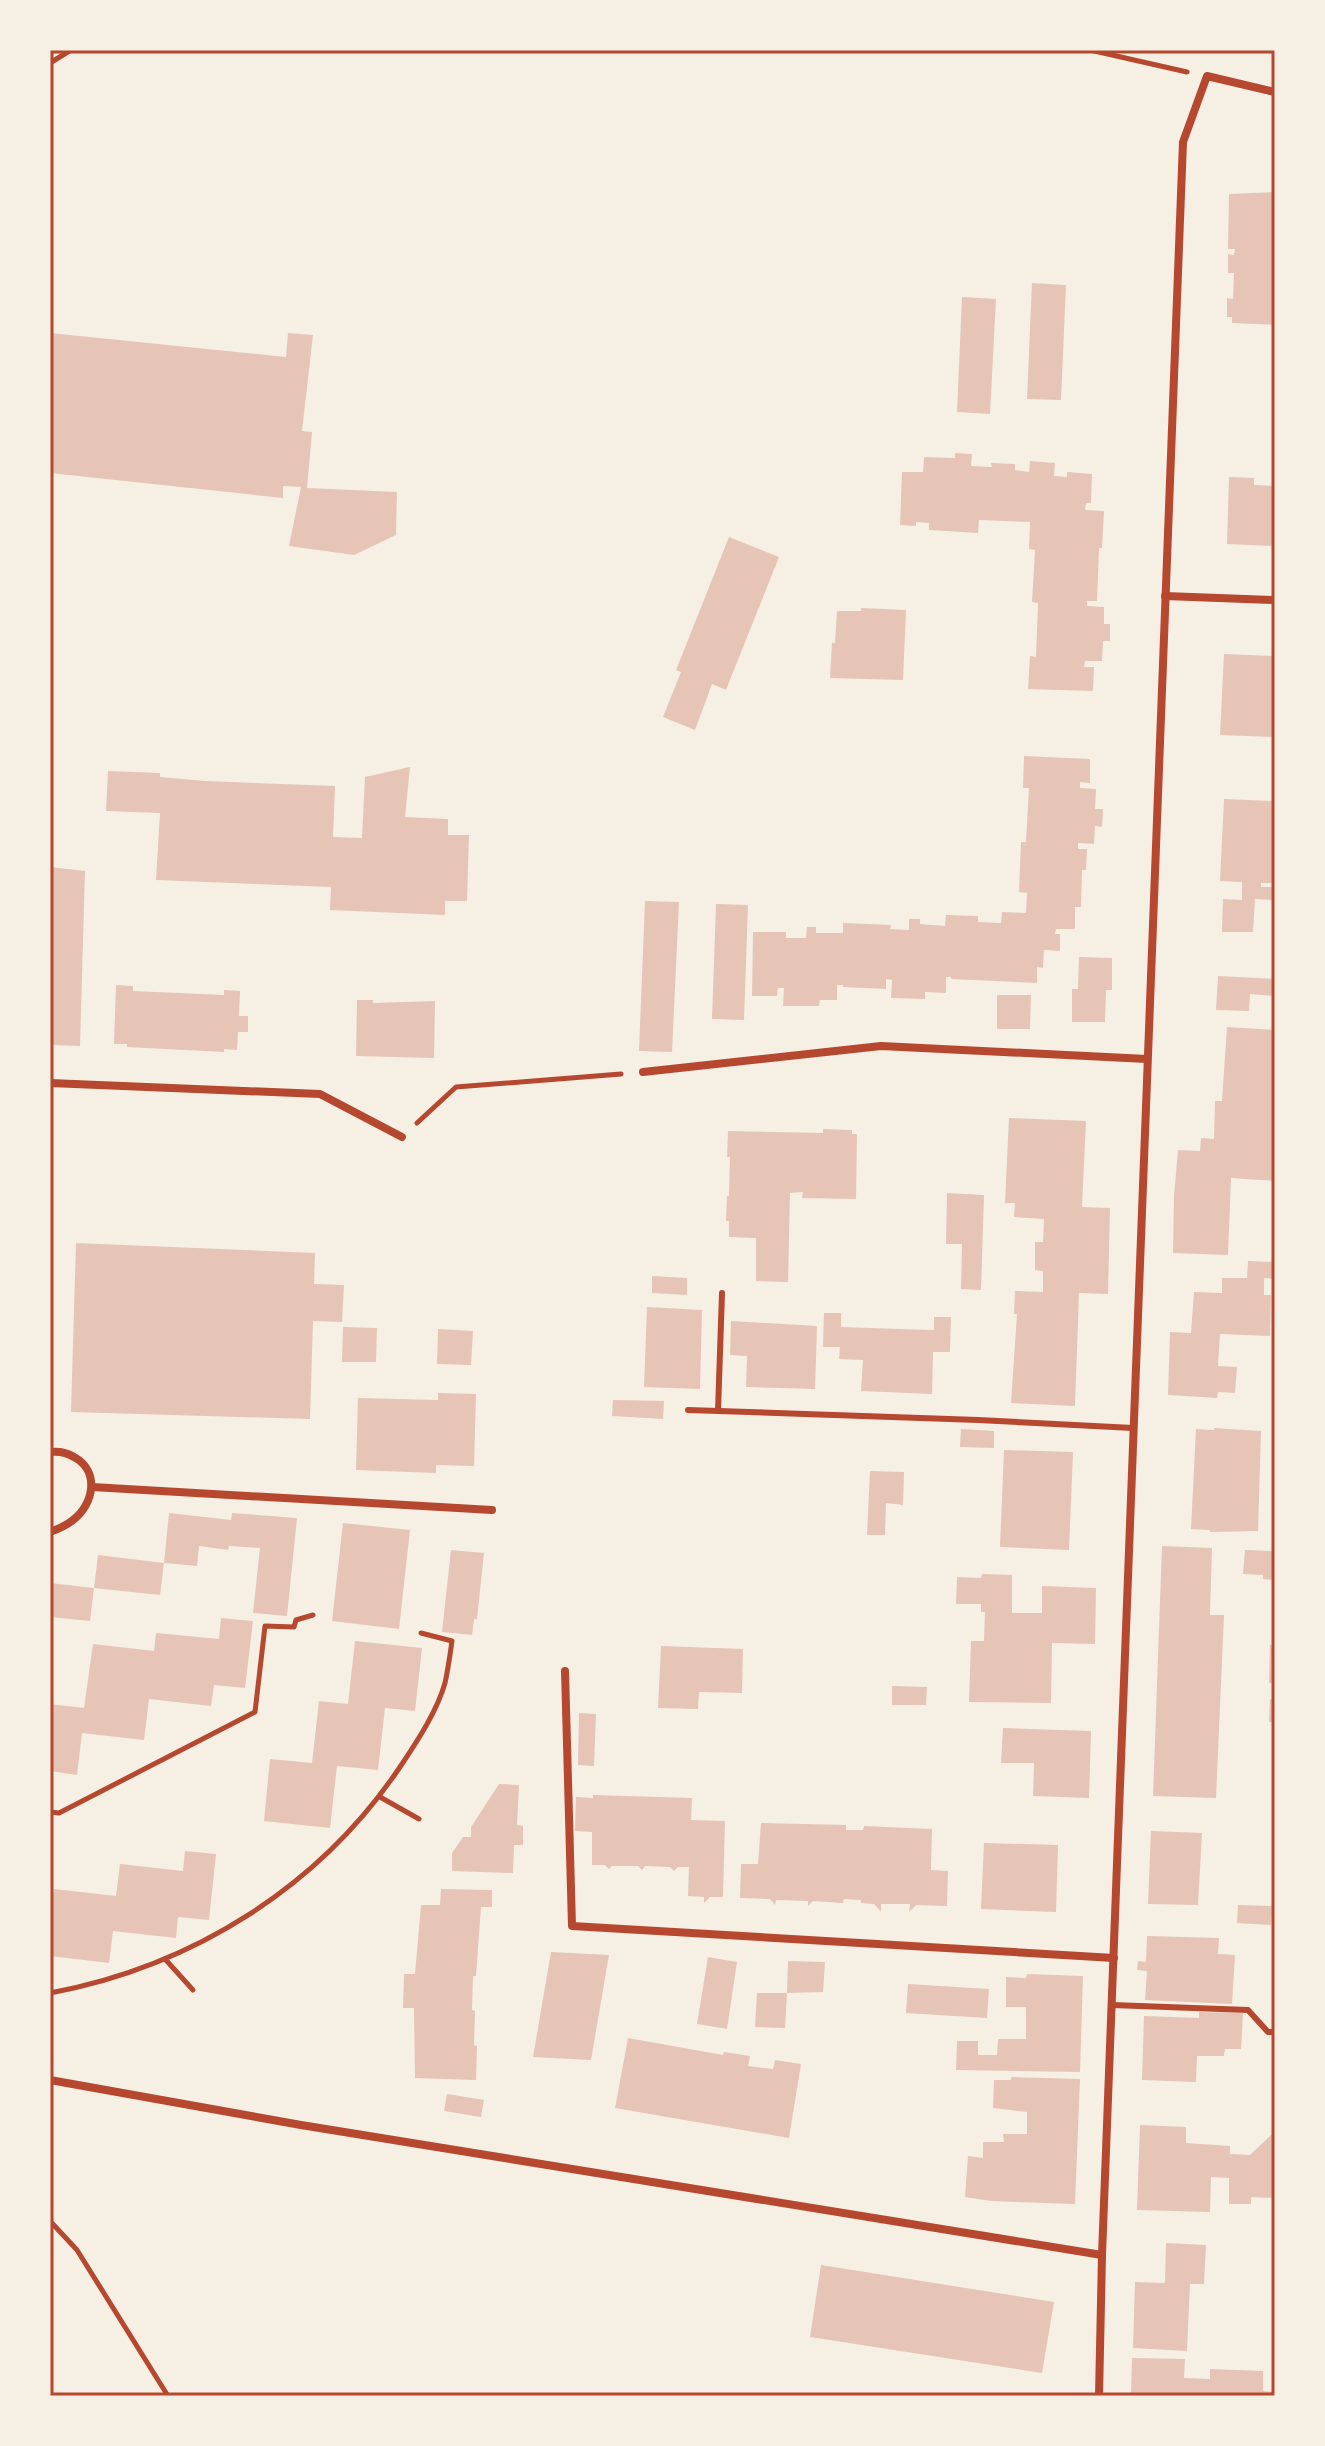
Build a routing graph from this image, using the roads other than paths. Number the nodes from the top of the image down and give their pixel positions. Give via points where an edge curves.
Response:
1 (1275, 92) edge
2 (1165, 596) junction
3 (1275, 600) edge
4 (1147, 1059) junction
5 (643, 1072) road end
6 (50, 1083) edge
7 (402, 1137) road end
8 (722, 1293) dead end
9 (688, 1410) dead end
10 (718, 1411) junction
11 (1133, 1428) junction
12 (50, 1452) edge
13 (92, 1487) junction
14 (492, 1510) dead end
15 (50, 1532) edge
16 (565, 1671) dead end
17 (1114, 1958) junction
18 (1112, 2005) junction
19 (1275, 2032) edge
20 (50, 2080) edge
21 (1102, 2255) junction
22 (1099, 2396) edge

1 - 2 street via 1207,76 1183,142
2 - 3 street
2 - 4 street
4 - 5 street via 881,1046
4 - 11 street
6 - 7 street via 320,1094
8 - 10 lane
9 - 10 lane
10 - 11 lane
11 - 17 street
12 - 13 street via 81,1461
13 - 14 street
13 - 15 street via 75,1519
16 - 17 street via 572,1926
17 - 18 street
18 - 19 lane via 1248,2010 1268,2032
18 - 21 street
20 - 21 street
21 - 22 street

